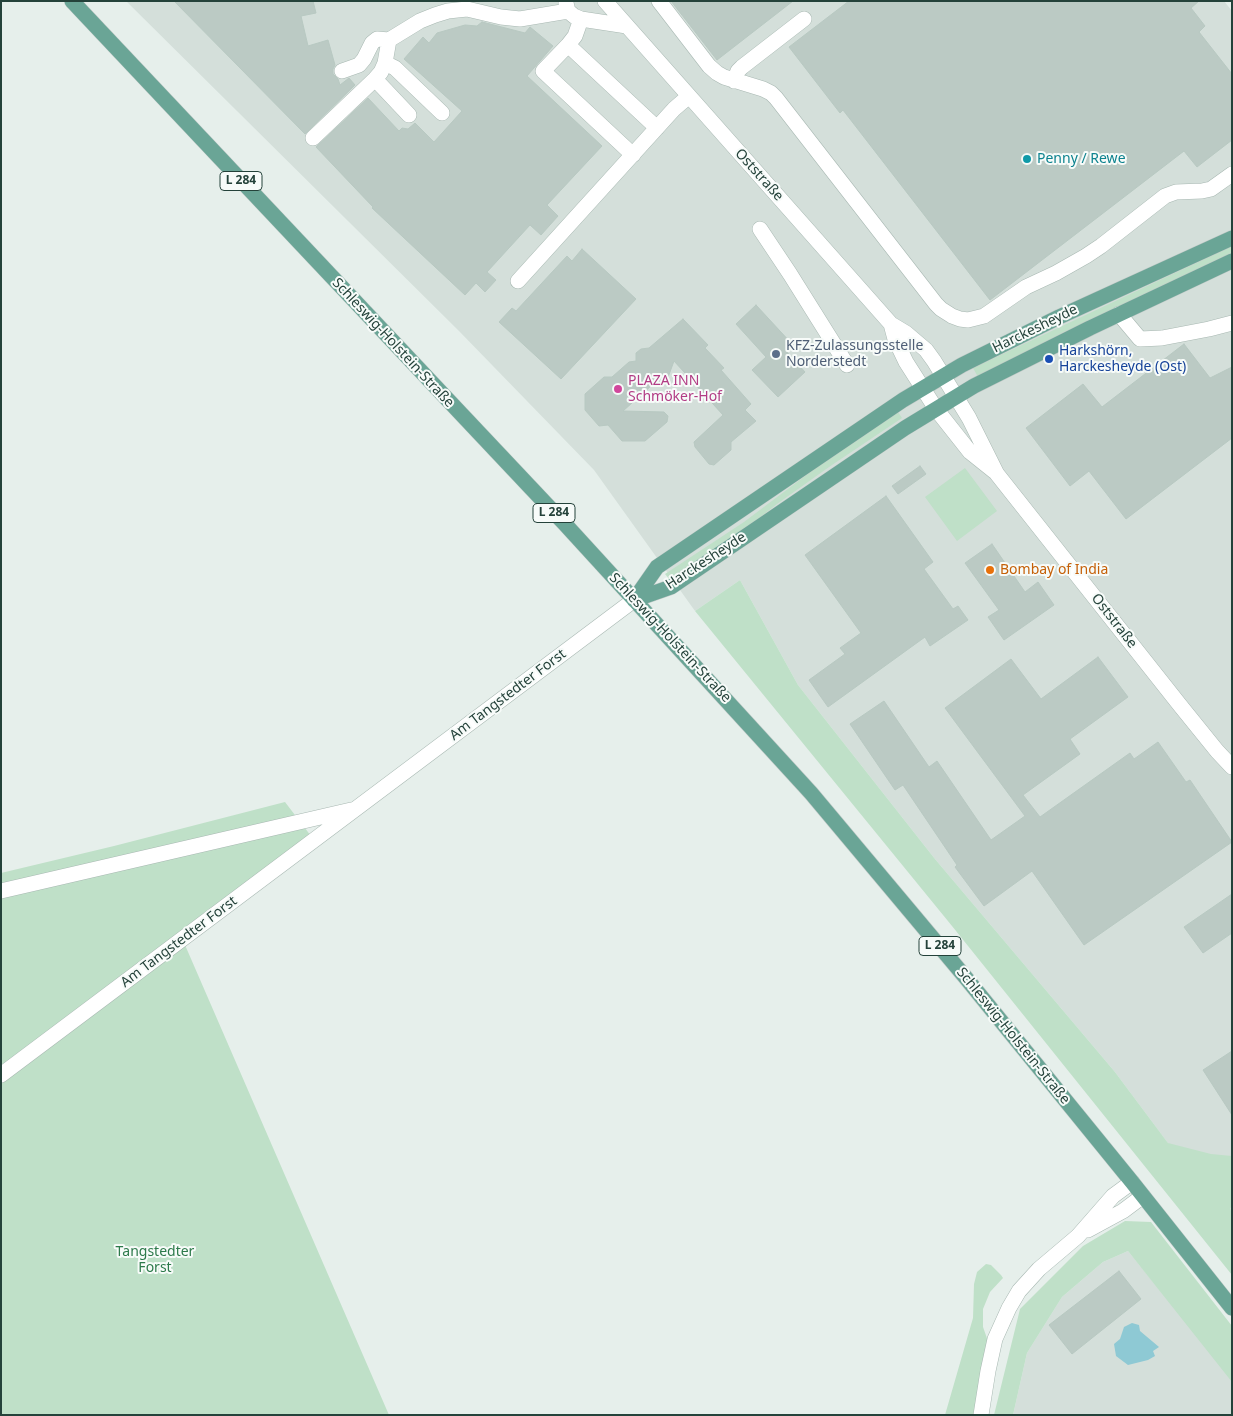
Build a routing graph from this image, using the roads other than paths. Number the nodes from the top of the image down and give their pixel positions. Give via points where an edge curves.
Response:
1 (72, 1) edge
2 (605, 1) edge
3 (659, 1) edge
4 (567, 6) edge
5 (582, 19) junction
6 (804, 20) dead end
7 (627, 26) junction
8 (389, 40) junction
9 (568, 45) junction
10 (385, 62) junction
11 (342, 71) dead end
12 (375, 79) junction
13 (734, 81) junction
14 (689, 96) junction
15 (442, 113) dead end
16 (409, 115) dead end
17 (657, 128) junction
18 (313, 138) dead end
19 (633, 155) junction
20 (1232, 174) edge
21 (760, 229) dead end
22 (1232, 238) edge
23 (1232, 262) edge
24 (518, 281) dead end
25 (1119, 314) junction
26 (1232, 322) edge
27 (891, 324) junction
28 (847, 365) dead end
29 (943, 376) junction
30 (923, 389) junction
31 (956, 397) junction
32 (936, 409) junction
33 (997, 474) junction
34 (634, 600) junction
35 (1232, 767) edge
36 (358, 809) junction
37 (1, 891) edge
38 (1, 1075) edge
39 (1132, 1182) junction
40 (1143, 1196) junction
41 (1078, 1236) junction
42 (1232, 1308) edge
43 (981, 1415) edge

1 - 34 main road, Schleswig-Holstein-Straße / L 284
2 - 7 street, Oststraße
3 - 13 street via 709,66
4 - 5 street via 574,16
4 - 8 street via 520,19 467,9 448,11 420,21
5 - 7 street
5 - 9 street
6 - 13 street via 738,71
7 - 14 street, Oststraße
8 - 10 street
8 - 11 street via 377,39 359,65
9 - 17 street
9 - 19 street via 544,71
10 - 12 street
10 - 15 street
12 - 16 street
12 - 18 street
13 - 20 street via 763,89 776,98 936,304 960,319 984,316 1026,287 1086,256 1165,196 1211,189
14 - 17 street
14 - 27 street, Oststraße
17 - 19 street
19 - 24 street
21 - 28 street
22 - 29 main road, Harckesheyde via 1059,317
23 - 25 main road, Harckesheyde
25 - 26 street via 1140,339 1162,338
25 - 31 main road, Harckesheyde
27 - 29 street, Oststraße via 906,332 926,350
27 - 30 street, Oststraße via 906,362
29 - 30 main road, Harckesheyde
29 - 31 street, Oststraße
30 - 32 street, Oststraße
30 - 34 main road, Harckesheyde via 656,567
31 - 32 main road, Harckesheyde
31 - 33 street, Oststraße
32 - 33 street, Oststraße via 970,452
32 - 34 main road, Harckesheyde via 671,587
33 - 35 street, Oststraße
34 - 36 street, Am Tangstedter Forst
34 - 39 main road, Schleswig-Holstein-Straße / L 284 via 811,793
36 - 37 street, Am Tangstedter Forst
36 - 38 street, Am Tangstedter Forst
39 - 40 main road, Schleswig-Holstein-Straße / L 284
39 - 41 street via 1113,1196
40 - 41 street
40 - 42 main road, Schleswig-Holstein-Straße / L 284
41 - 43 street via 1039,1269 1009,1308 994,1339

